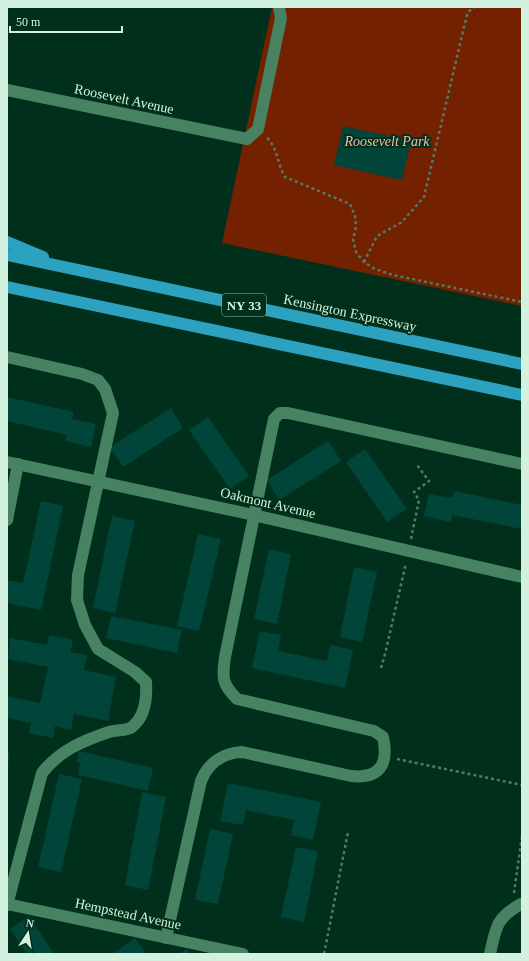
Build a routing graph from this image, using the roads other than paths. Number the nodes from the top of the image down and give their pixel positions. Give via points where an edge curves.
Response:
1 (280, 7) edge
2 (7, 90) edge
3 (7, 242) edge
4 (7, 255) edge
5 (73, 269) junction
6 (7, 287) edge
7 (7, 292) edge
8 (38, 293) junction
9 (7, 358) edge
10 (522, 364) edge
11 (522, 395) edge
12 (13, 463) edge
13 (522, 464) edge
14 (99, 482) junction
15 (254, 515) junction
16 (7, 520) edge
17 (522, 577) edge
18 (7, 904) edge
19 (516, 907) edge
20 (166, 938) junction
21 (244, 954) edge
22 (490, 954) edge

1 - 2 street, Roosevelt Avenue via 281,18 258,129 247,139
3 - 5 highway
4 - 5 highway, Kensington Expressway / NY 33
5 - 10 highway, Kensington Expressway / NY 33
6 - 8 highway, NY 33
7 - 8 highway
8 - 11 highway, NY 33
9 - 14 street via 82,374 98,380 105,389 113,413
12 - 14 street, Oakmont Avenue
12 - 16 street
13 - 15 street via 280,413 274,419
14 - 15 street, Oakmont Avenue
14 - 18 street via 78,575 77,600 85,624 98,649 118,664 135,672 146,682 147,695 143,715 132,727 109,732 64,751 50,762 42,773
15 - 17 street, Oakmont Avenue
15 - 20 street via 222,675 226,688 237,699 374,731 383,737 386,751 384,762 374,774 366,777 242,752 232,752 218,759 205,770 200,781
18 - 20 street, Hempstead Avenue
19 - 22 street via 505,913 498,924
20 - 21 street, Hempstead Avenue

